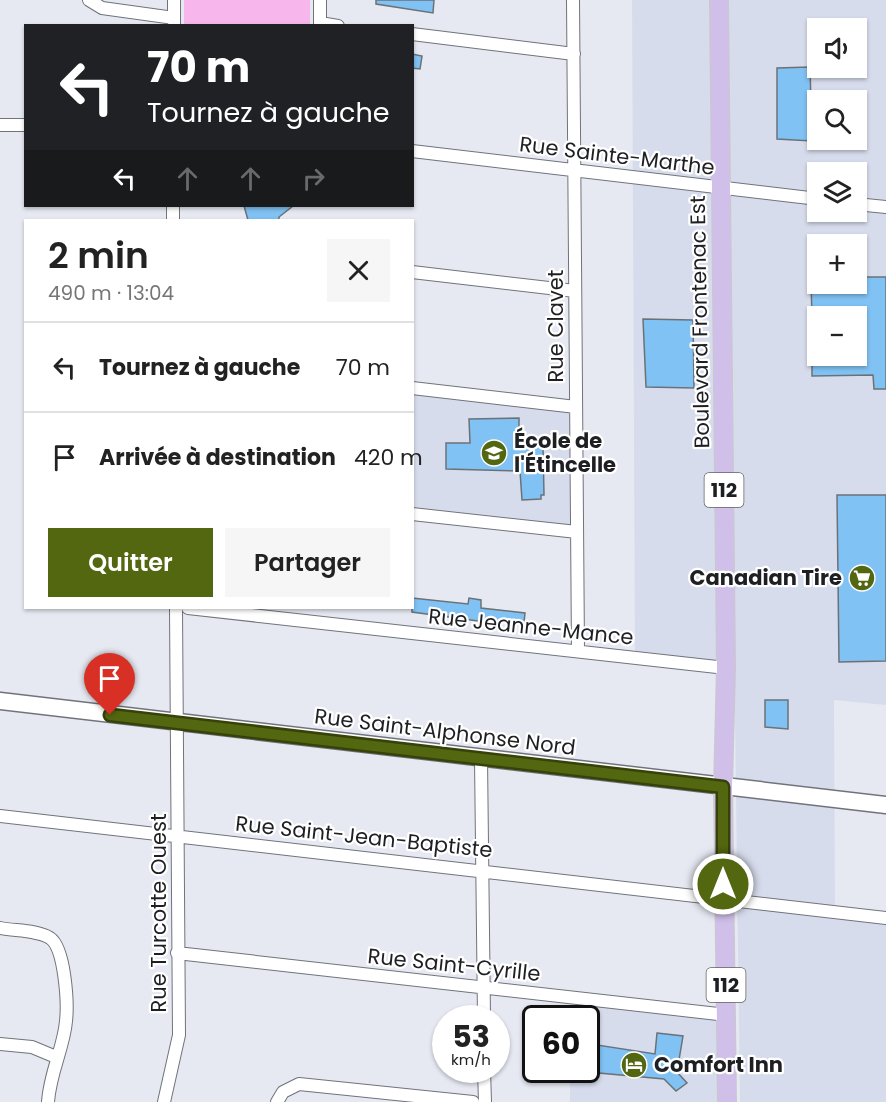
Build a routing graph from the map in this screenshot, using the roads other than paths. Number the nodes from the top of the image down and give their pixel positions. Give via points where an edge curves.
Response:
1 (89, 0) edge
2 (174, 0) edge
3 (320, 0) edge
4 (573, 0) edge
5 (719, 0) edge
6 (174, 22) edge
7 (320, 24) edge
8 (414, 34) edge
9 (574, 54) junction
10 (0, 125) edge
11 (24, 125) edge
12 (414, 150) edge
13 (574, 171) junction
14 (720, 188) junction
15 (807, 198) edge
16 (867, 205) edge
17 (886, 207) edge
18 (414, 272) edge
19 (575, 291) junction
20 (414, 388) edge
21 (576, 407) junction
22 (414, 514) edge
23 (577, 532) junction
24 (176, 609) edge
25 (197, 609) edge
26 (578, 651) junction
27 (726, 668) junction
28 (0, 700) edge
29 (175, 723) junction
30 (481, 758) junction
31 (723, 787) junction
32 (886, 805) edge
33 (0, 816) edge
34 (179, 836) junction
35 (483, 870) junction
36 (723, 900) junction
37 (886, 918) edge
38 (0, 928) edge
39 (177, 953) junction
40 (484, 988) junction
41 (484, 1005) edge
42 (727, 1015) junction
43 (0, 1044) edge
44 (56, 1057) junction
45 (484, 1083) edge
46 (386, 1097) edge
47 (48, 1102) edge
48 (164, 1102) edge
49 (277, 1102) edge
50 (473, 1102) edge
51 (485, 1102) edge
52 (727, 1102) edge

1 - 6 street via 102,8
2 - 6 street
3 - 7 street
4 - 9 street, Rue Clavet
5 - 14 main road, Boulevard Frontenac Est / 112
8 - 9 street
9 - 13 street, Rue Clavet
10 - 11 street
12 - 13 street, Rue Sainte-Marthe
13 - 14 street, Rue Sainte-Marthe
13 - 19 street, Rue Clavet
14 - 15 street, Rue Sainte-Marthe
14 - 27 main road, Boulevard Frontenac Est / 112
16 - 17 street
18 - 19 street
19 - 21 street, Rue Clavet
20 - 21 street
21 - 23 street, Rue Clavet
22 - 23 street
23 - 26 street, Rue Clavet
24 - 29 street, Rue Turcotte Ouest
25 - 26 street, Rue Jeanne-Mance
26 - 27 street, Rue Jeanne-Mance
27 - 31 main road, Boulevard Frontenac Est / 112
28 - 29 main road, Rue Saint-Alphonse Nord
29 - 30 main road, Rue Saint-Alphonse Nord
29 - 34 street, Rue Turcotte Ouest
30 - 31 main road, Rue Saint-Alphonse Nord
30 - 35 street
31 - 32 main road, Rue Saint-Alphonse Nord
31 - 36 main road, 112
33 - 34 street, Rue Saint-Jean-Baptiste
34 - 35 street, Rue Saint-Jean-Baptiste
34 - 39 street, Rue Turcotte Ouest
35 - 36 street, Rue Saint-Jean-Baptiste
35 - 40 street
36 - 37 street, Rue Saint-Jean-Baptiste
36 - 42 main road, 112
38 - 44 street via 45,935 57,945 67,1019
39 - 40 street, Rue Saint-Cyrille
39 - 48 street, Rue Turcotte Ouest via 179,1035
40 - 41 street
40 - 42 street, Rue Saint-Cyrille
42 - 52 main road, 112
43 - 44 street via 32,1047
44 - 47 street
45 - 51 street
46 - 49 street via 299,1084 283,1092
46 - 50 street

